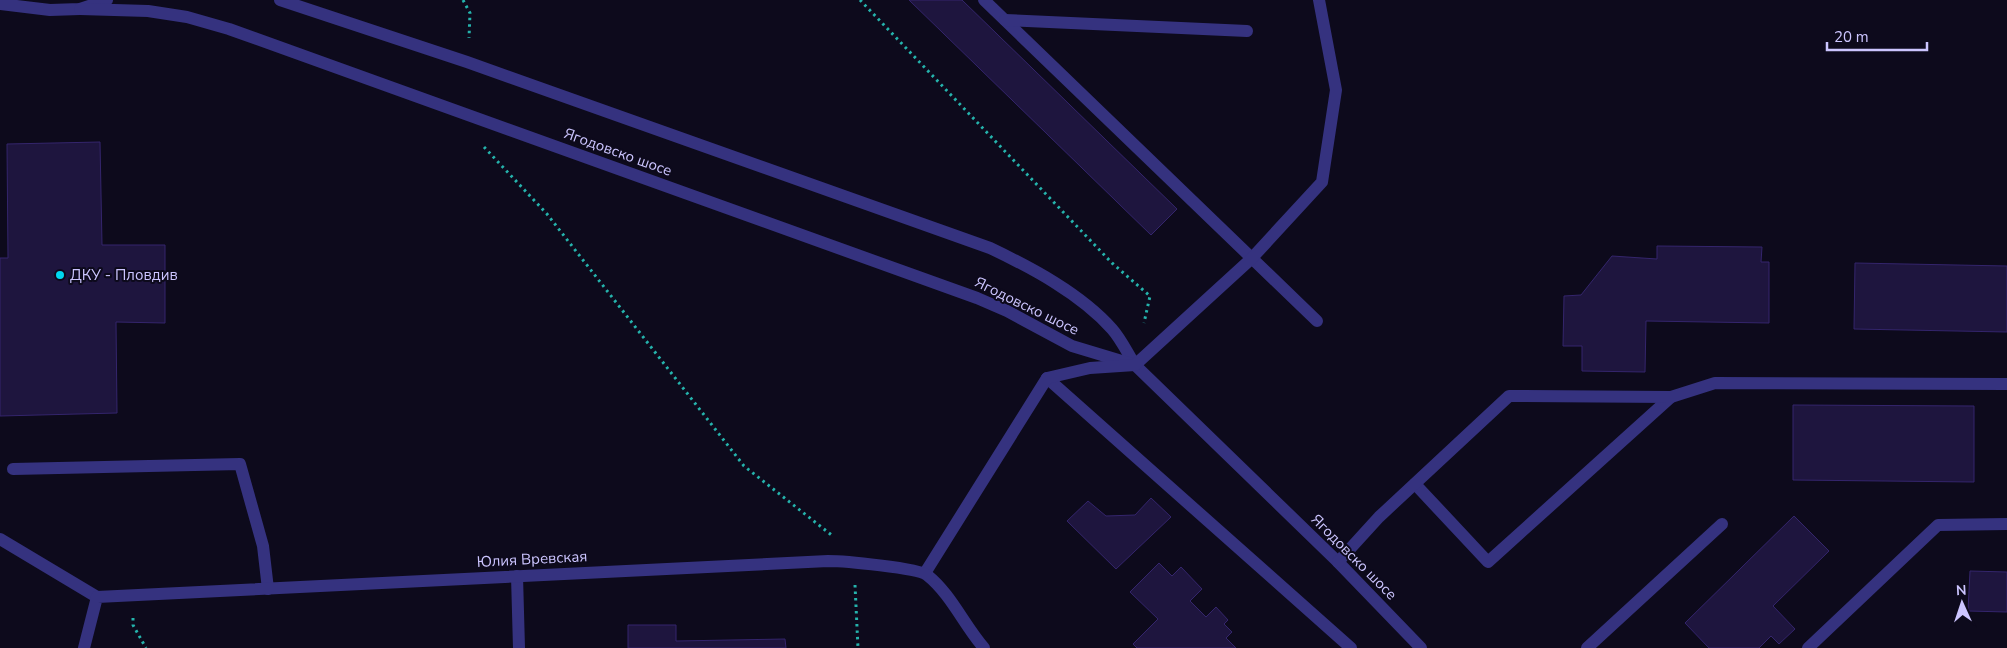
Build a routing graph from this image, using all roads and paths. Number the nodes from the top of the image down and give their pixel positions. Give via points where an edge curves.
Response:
1 (106, 0) edge
2 (280, 0) edge
3 (463, 0) edge
4 (860, 0) edge
5 (984, 0) edge
6 (1319, 0) edge
7 (0, 4) edge
8 (80, 9) junction
9 (1005, 20) junction
10 (1247, 31) dead end
11 (467, 62) junction
12 (476, 118) junction
13 (1252, 258) junction
14 (1317, 321) dead end
15 (1134, 365) junction
16 (1047, 378) junction
17 (2007, 384) edge
18 (1671, 396) junction
19 (12, 469) dead end
20 (1415, 484) junction
21 (1722, 524) dead end
22 (2007, 524) edge
23 (0, 539) edge
24 (854, 562) junction
25 (1338, 562) junction
26 (925, 573) junction
27 (518, 576) junction
28 (268, 589) junction
29 (132, 595) junction
30 (97, 597) junction
31 (84, 648) edge
32 (146, 648) edge
33 (519, 648) edge
34 (858, 648) edge
35 (984, 648) edge
36 (1351, 648) edge
37 (1421, 648) edge
38 (1587, 648) edge
39 (1808, 648) edge

1 - 8 street
2 - 11 street, Ягодовско шосе
3 - 11 path via 470,13
4 - 15 path via 1112,263 1150,296
5 - 9 street
6 - 13 street via 1336,90 1322,182
7 - 8 street via 50,10
8 - 12 street, Ягодовско шосе via 148,11 187,17 229,29
9 - 10 street
9 - 13 street
11 - 15 street, Ягодовско шосе via 990,248 1043,275 1091,309 1113,330
12 - 15 street, Ягодовско шосе via 976,298 1072,346
12 - 24 path via 483,147 547,214 744,466 848,547
13 - 14 street
13 - 15 street
15 - 16 street via 1090,368
15 - 25 street, Ягодовско шосе
16 - 26 street
16 - 36 street
17 - 18 street via 1715,383
18 - 20 street via 1509,396
18 - 20 street via 1488,562
19 - 28 street via 240,464 263,546
20 - 25 street
21 - 38 street
22 - 39 street via 1938,525
23 - 30 street
24 - 26 street, Юлия Вревская
24 - 27 street, Юлия Вревская
24 - 34 path
25 - 37 street, Ягодовско шосе
26 - 35 street via 941,589
27 - 28 street, Юлия Вревская
27 - 33 street
28 - 29 street, Юлия Вревская
29 - 30 street, Юлия Вревская
29 - 32 path via 134,625
30 - 31 street

